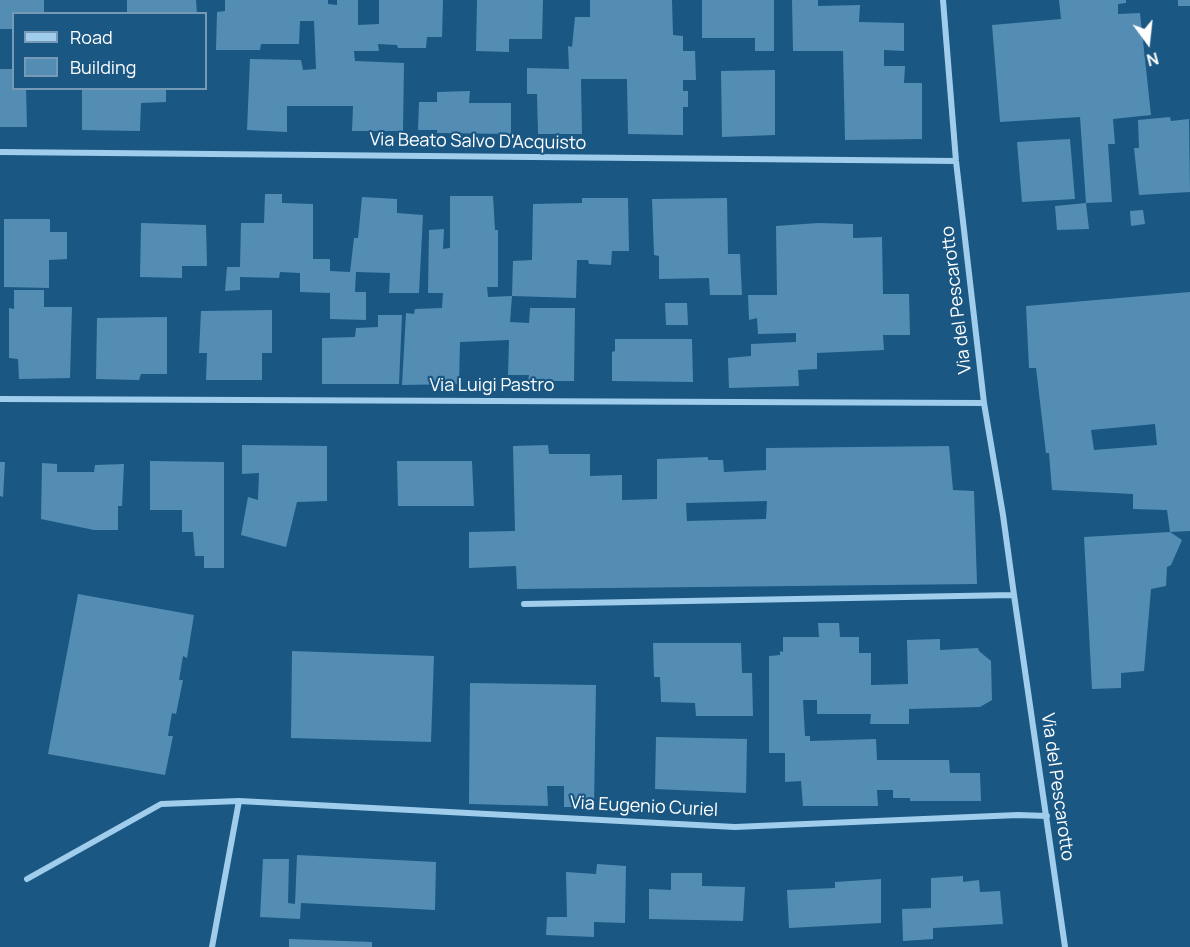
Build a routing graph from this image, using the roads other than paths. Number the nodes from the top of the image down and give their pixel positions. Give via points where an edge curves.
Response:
1 (943, 0) edge
2 (0, 152) edge
3 (956, 161) junction
4 (0, 399) edge
5 (984, 403) junction
6 (1014, 595) junction
7 (524, 604) dead end
8 (239, 801) junction
9 (1047, 816) junction
10 (27, 879) dead end
11 (212, 947) edge
12 (1065, 947) edge

1 - 3 street, Via del Pescarotto
2 - 3 street, Via Beato Salvo D'Acquisto
3 - 5 street, Via del Pescarotto
4 - 5 street, Via Luigi Pastro
5 - 6 street, Via del Pescarotto
6 - 7 street
6 - 9 street, Via del Pescarotto
8 - 9 street, Via Eugenio Curiel via 735,827
8 - 10 street, Via Eugenio Curiel via 161,804
8 - 11 street
9 - 12 street, Via del Pescarotto

